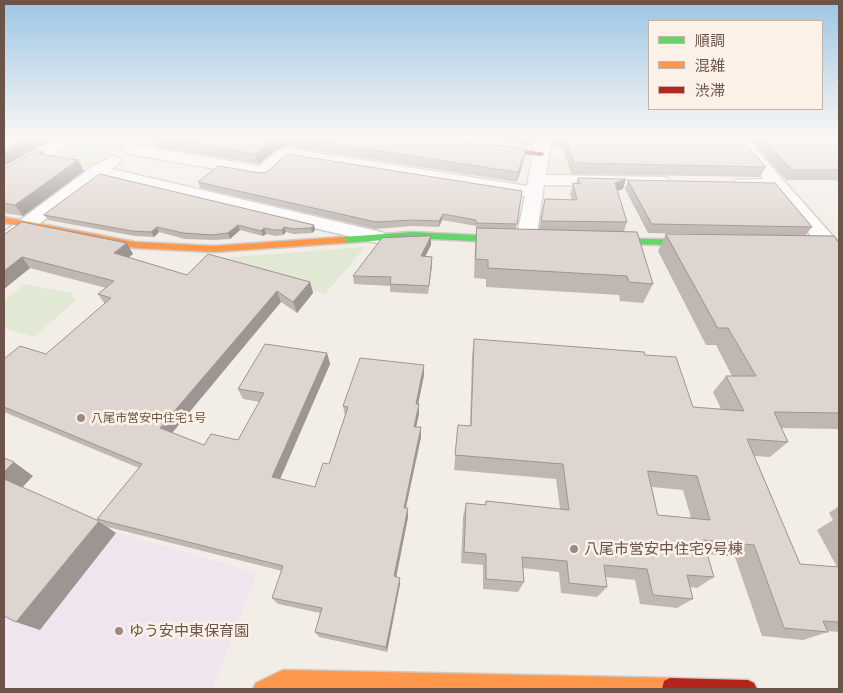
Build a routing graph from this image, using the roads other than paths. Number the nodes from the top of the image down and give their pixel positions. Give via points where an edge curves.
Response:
1 (246, 169) edge
2 (265, 169) edge
3 (409, 169) edge
4 (538, 169) edge
5 (765, 169) edge
6 (98, 170) joint
7 (682, 183) edge
8 (721, 184) edge
9 (779, 185) junction
10 (535, 186) junction
11 (4, 220) edge
12 (27, 225) junction
13 (377, 237) junction
14 (531, 240) joint
15 (4, 241) edge
16 (595, 241) edge
17 (713, 243) edge
18 (830, 247) edge
19 (262, 689) edge
20 (748, 689) edge

1 - 2 street via 262,172
3 - 10 street
4 - 10 street
5 - 9 street
6 - 12 street
6 - 13 street
7 - 10 street
8 - 9 street
9 - 18 street
10 - 14 street
11 - 12 street
12 - 13 street via 135,245 214,249
12 - 15 street
13 - 14 street via 412,235
16 - 17 street
19 - 20 street via 283,679

